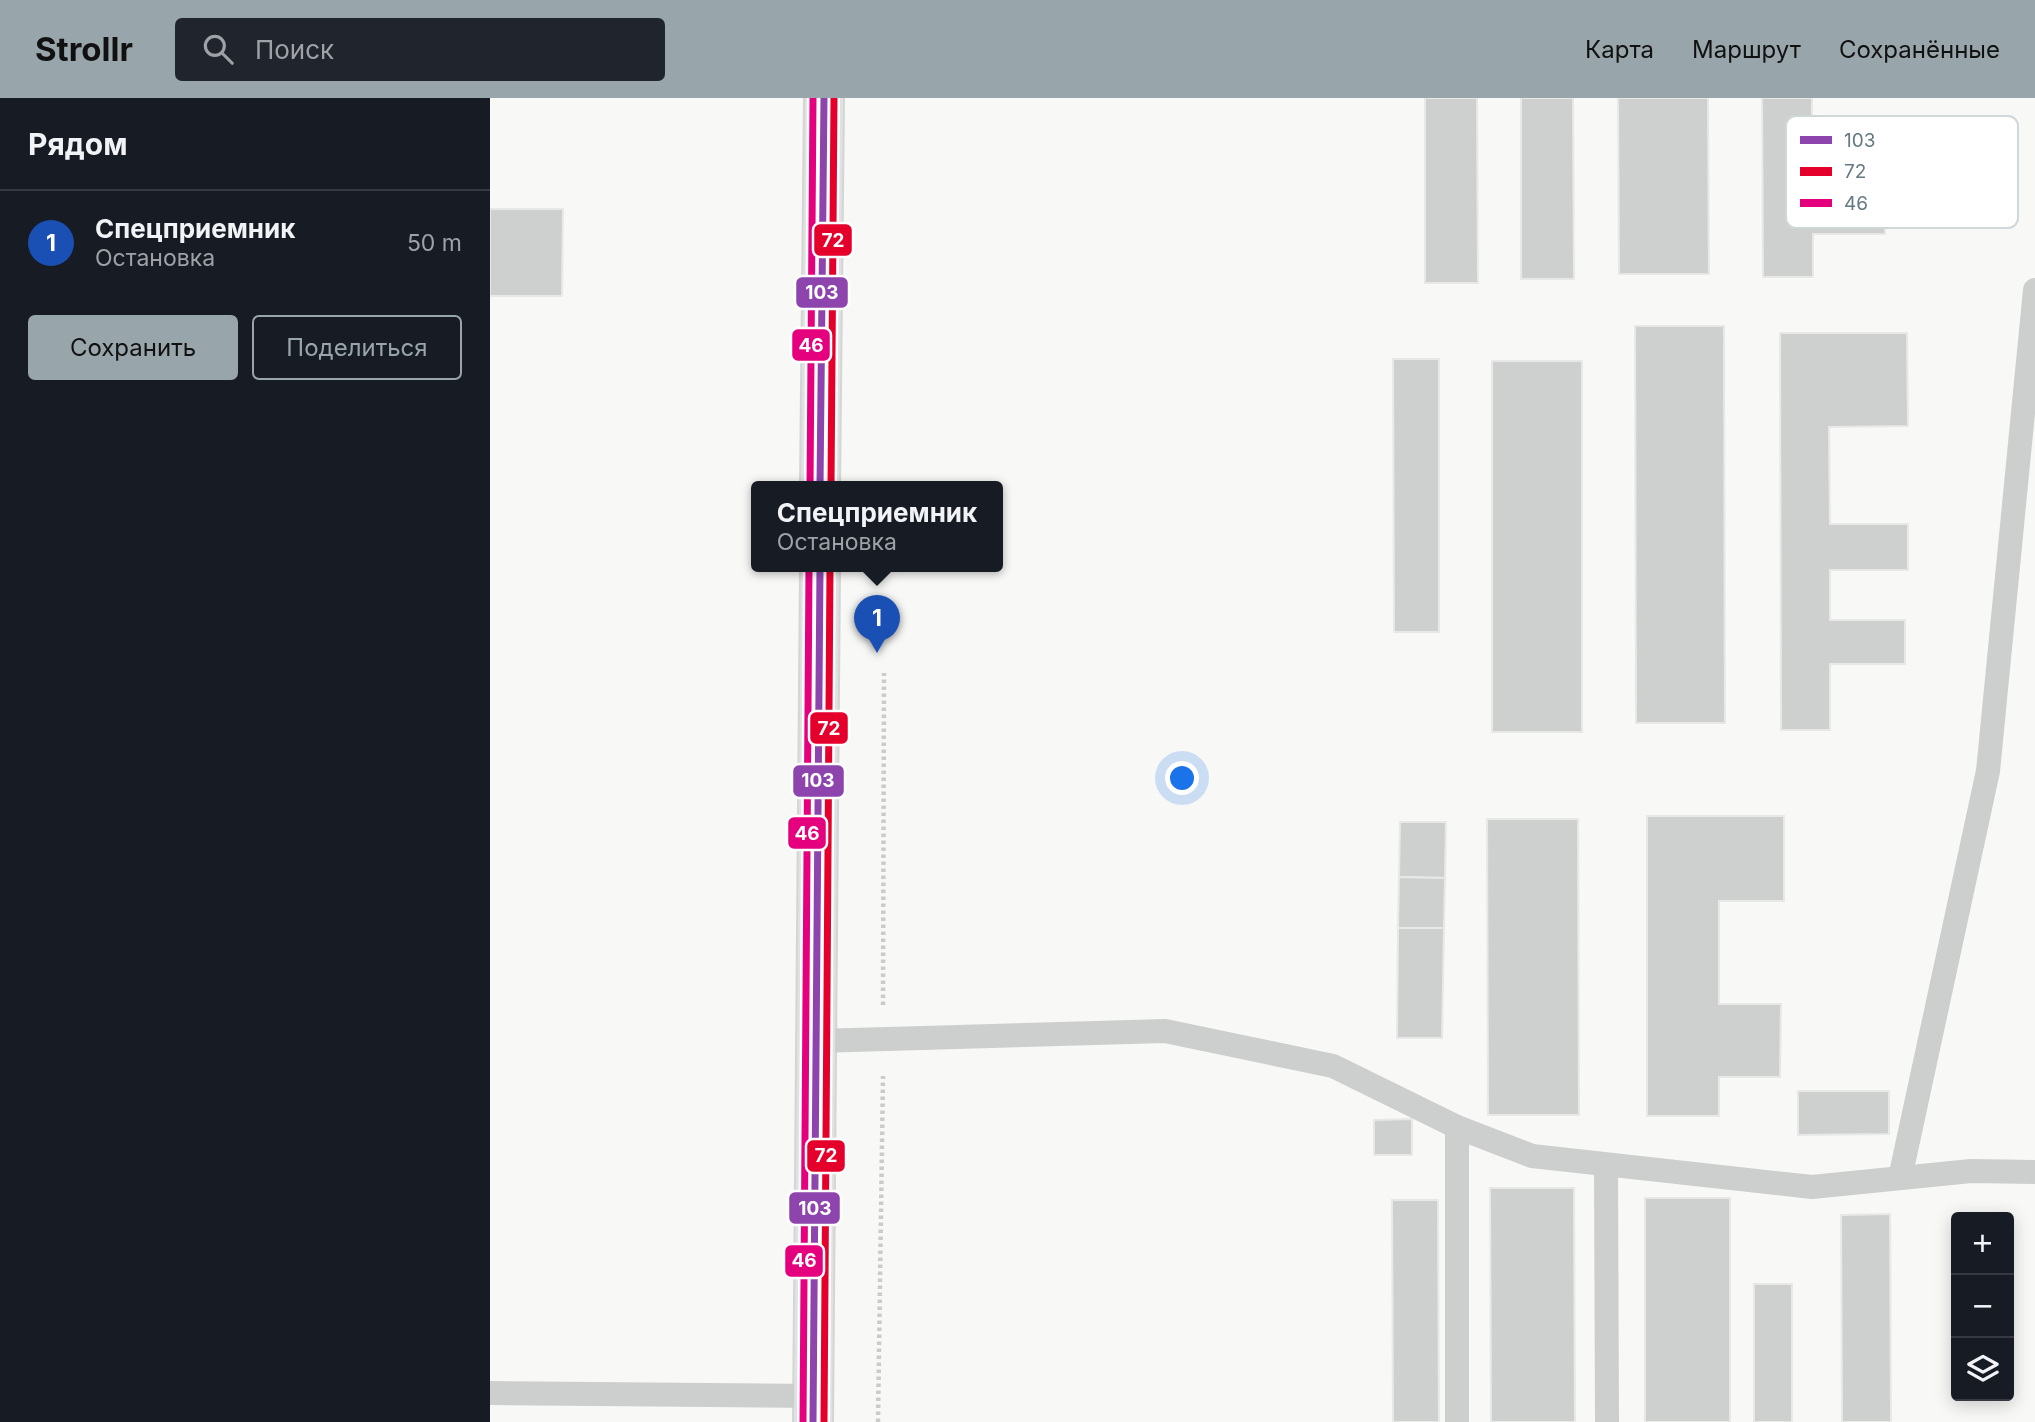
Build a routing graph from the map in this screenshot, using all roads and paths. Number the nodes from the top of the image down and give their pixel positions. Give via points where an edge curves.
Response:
1 (824, 98) edge
2 (2035, 290) edge
3 (820, 481) edge
4 (820, 572) edge
5 (816, 1041) junction
6 (1457, 1127) junction
7 (1606, 1165) junction
8 (2035, 1172) edge
9 (1900, 1178) junction
10 (490, 1393) edge
11 (813, 1409) edge
12 (1457, 1422) edge
13 (1607, 1422) edge

1 - 3 street
2 - 9 lane via 1988,771
4 - 5 street
5 - 6 lane via 1165,1031 1333,1066
5 - 11 street
6 - 7 lane via 1532,1156
6 - 12 lane
7 - 9 lane via 1812,1187
7 - 13 lane
8 - 9 lane via 1970,1171
10 - 11 lane

